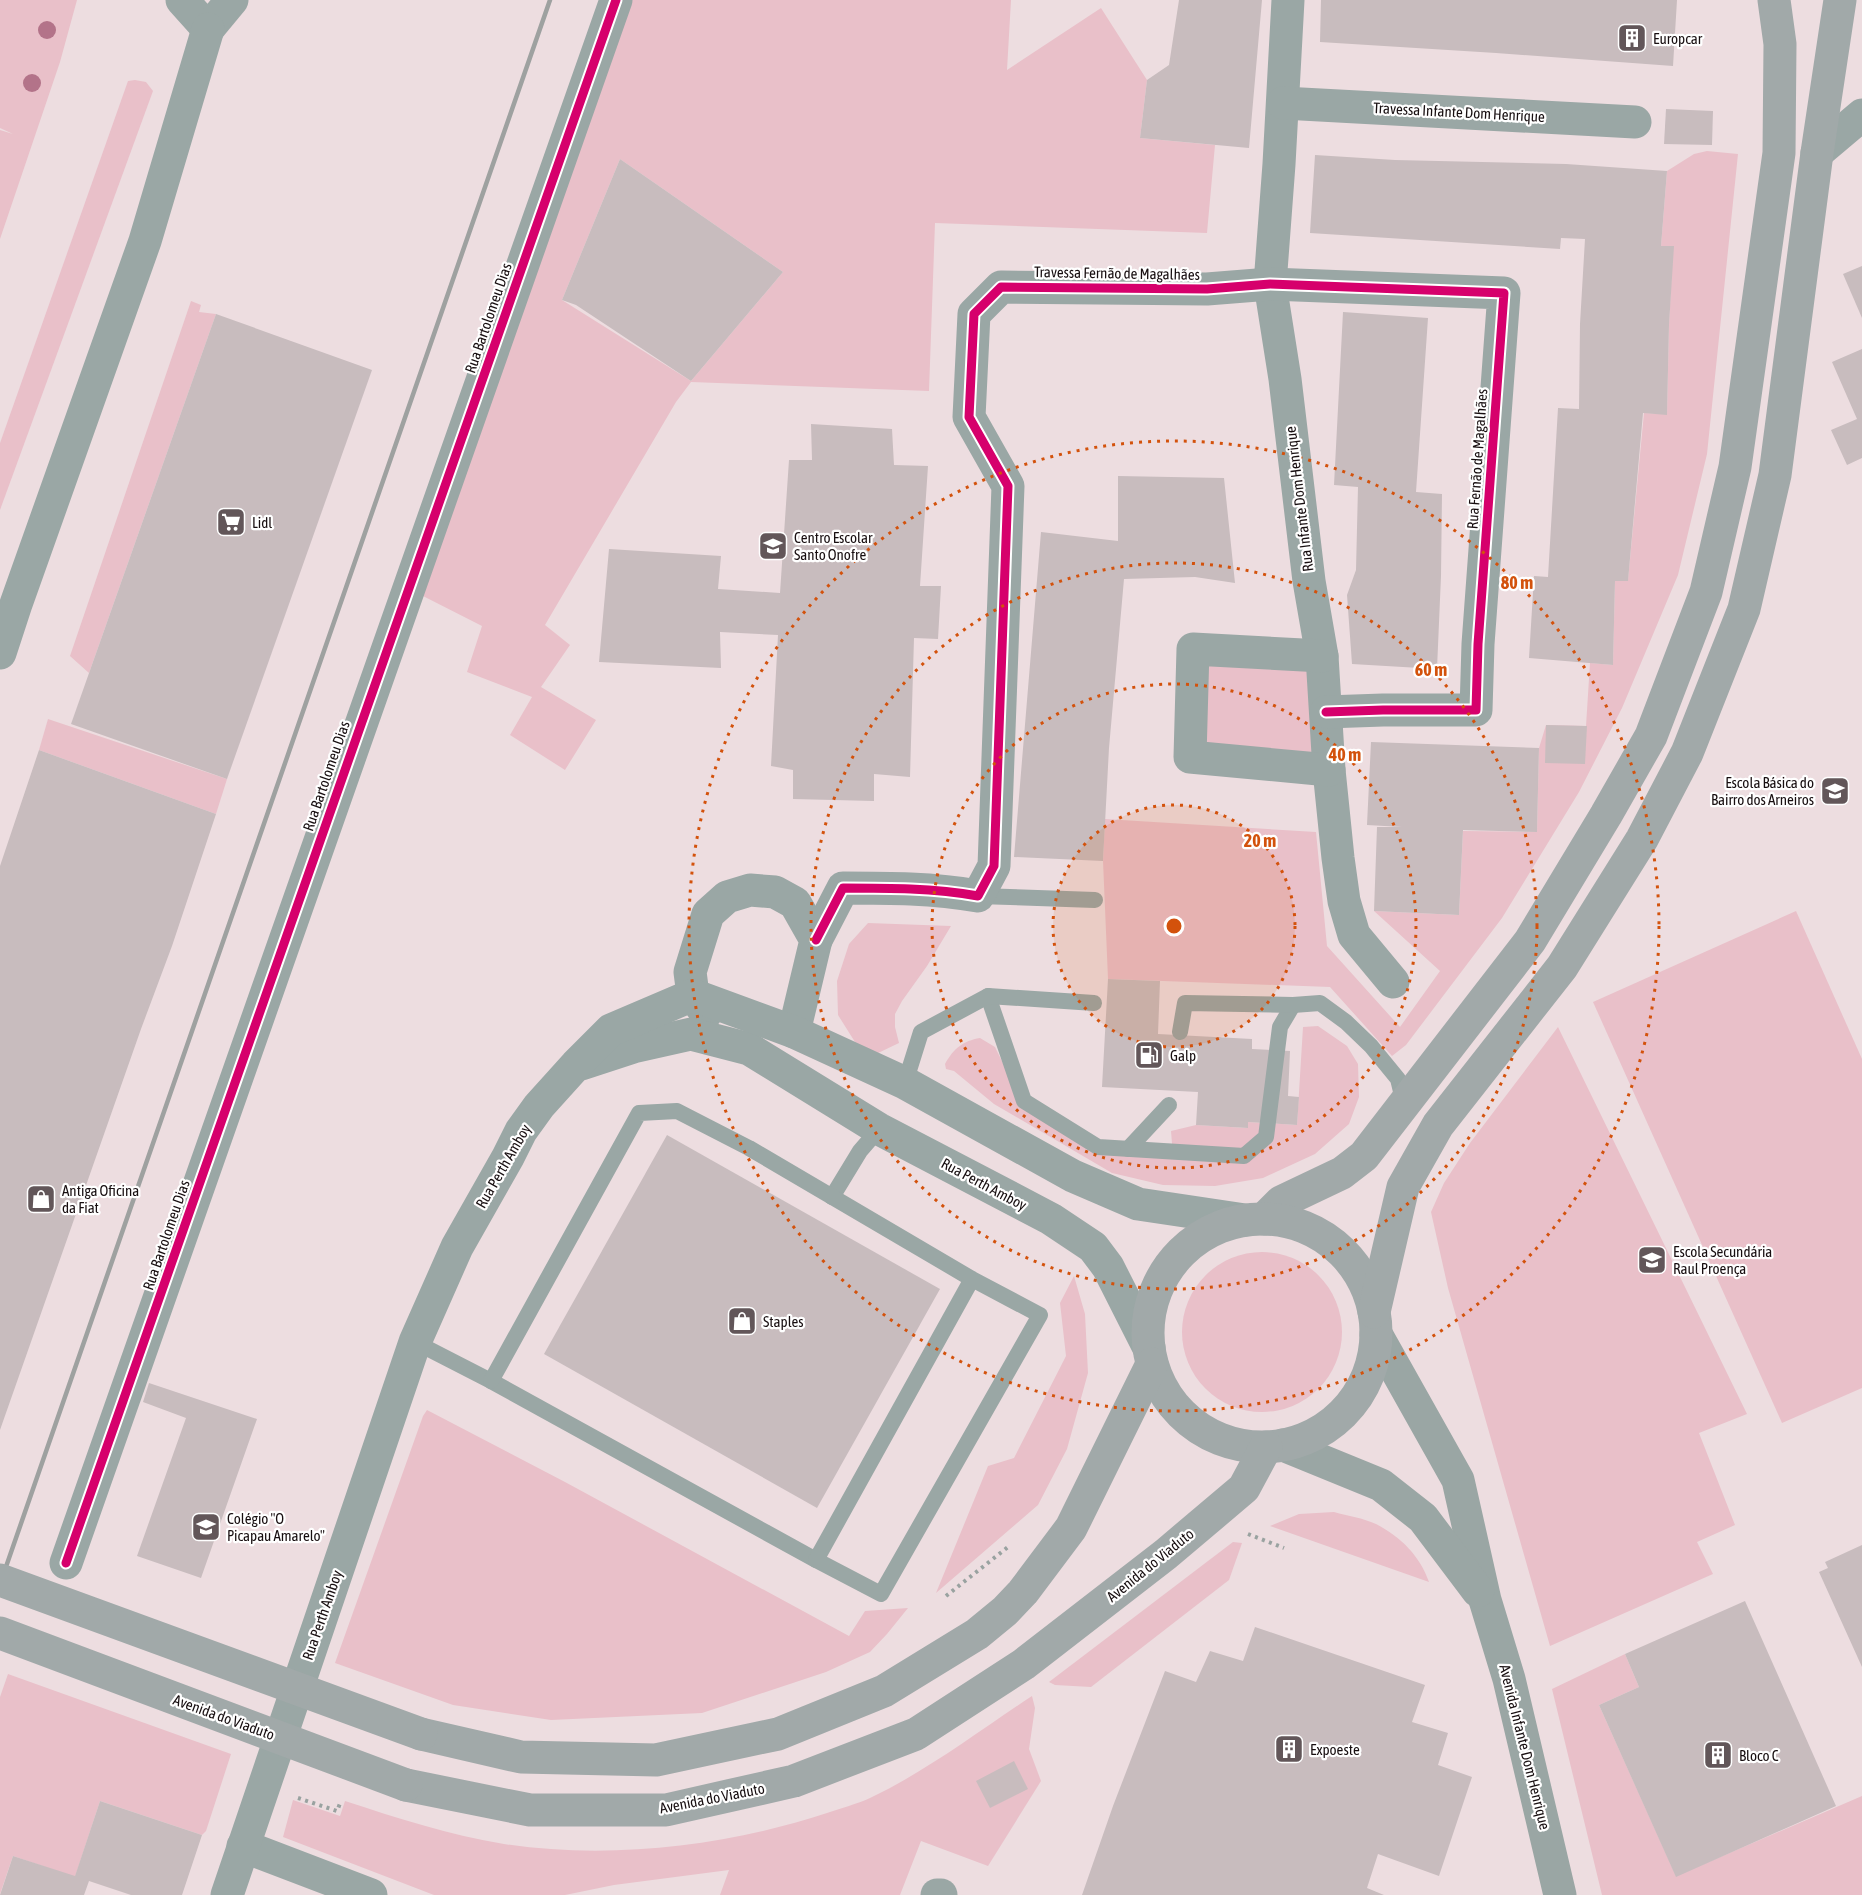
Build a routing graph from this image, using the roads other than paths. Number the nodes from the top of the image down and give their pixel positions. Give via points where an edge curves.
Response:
1 (182, 0) edge
2 (232, 0) edge
3 (616, 0) edge
4 (1288, 0) edge
5 (1774, 0) edge
6 (1839, 0) edge
7 (207, 15) edge
8 (1283, 103) junction
9 (1862, 115) edge
10 (1635, 122) dead end
11 (1817, 153) junction
12 (1270, 284) junction
13 (0, 653) edge
14 (1322, 656) junction
15 (1326, 712) junction
16 (1329, 770) junction
17 (978, 896) junction
18 (1095, 900) dead end
19 (816, 940) junction
20 (1393, 982) dead end
21 (693, 995) junction
22 (988, 996) junction
23 (1094, 1003) dead end
24 (1293, 1005) junction
25 (794, 1032) junction
26 (1180, 1032) dead end
27 (730, 1044) junction
28 (576, 1065) junction
29 (905, 1083) junction
30 (942, 1103) junction
31 (1169, 1105) dead end
32 (1404, 1105) junction
33 (879, 1129) junction
34 (1128, 1149) junction
35 (832, 1197) junction
36 (1255, 1220) junction
37 (972, 1279) junction
38 (1375, 1323) junction
39 (415, 1342) junction
40 (1150, 1356) junction
41 (491, 1381) junction
42 (1274, 1446) junction
43 (816, 1560) junction
44 (66, 1563) dead end
45 (0, 1580) edge
46 (1485, 1600) junction
47 (0, 1633) edge
48 (243, 1846) junction
49 (227, 1895) edge
50 (371, 1895) edge
51 (937, 1895) edge
52 (941, 1895) edge
53 (1560, 1895) edge

1 - 7 street
2 - 7 street
3 - 44 street, Rua Bartolomeu Dias
4 - 8 street, Rua Infante Dom Henrique
5 - 32 main road via 1780,44 1779,153 1735,467 1706,592 1651,736 1600,825 1530,941
6 - 11 main road
7 - 13 street via 145,241
8 - 10 street, Travessa Infante Dom Henrique
8 - 12 street, Rua Infante Dom Henrique
9 - 11 street
11 - 38 main road via 1775,476 1744,609 1687,753 1642,839 1562,967 1438,1125 1403,1187
12 - 14 street, Rua Infante Dom Henrique
12 - 15 street, Rua Fernão de Magalhães via 1504,293 1476,711
12 - 17 street, Travessa Fernão de Magalhães via 1207,289 1001,287 974,314 969,417 1008,486 994,866
14 - 15 street, Rua Infante Dom Henrique
14 - 16 street via 1193,649 1190,757
15 - 16 street, Rua Infante Dom Henrique
16 - 20 street, Rua Infante Dom Henrique via 1344,901 1354,935
17 - 18 lane
17 - 19 street via 909,888 843,888
19 - 21 street via 795,903 775,892 750,890 727,897 708,914 690,972
19 - 25 street
21 - 25 street
21 - 27 street
21 - 28 street via 611,1030
22 - 23 lane
22 - 29 lane via 921,1032
22 - 34 lane via 1024,1101 1098,1147
24 - 26 lane via 1185,1004
24 - 32 lane via 1320,1003 1346,1022 1398,1079
24 - 34 lane via 1280,1027 1266,1137 1245,1156
25 - 29 street
27 - 28 street, Rua Perth Amboy via 691,1034
27 - 33 street, Rua Perth Amboy via 749,1049
28 - 39 street, Rua Perth Amboy via 520,1131 457,1247
29 - 30 street
30 - 33 street via 923,1105
30 - 36 street via 1073,1176 1138,1204
31 - 34 lane
32 - 36 main road via 1364,1156 1342,1173 1281,1202
33 - 35 lane via 860,1151
33 - 40 street, Rua Perth Amboy via 1051,1219 1093,1247 1108,1267
35 - 37 lane
35 - 41 lane via 677,1111 639,1113
36 - 38 main road via 1286,1222 1307,1229 1344,1253 1368,1291
36 - 40 main road via 1224,1225 1203,1234 1170,1264 1151,1304
37 - 43 lane
37 - 43 lane via 1040,1315 881,1594
38 - 42 main road via 1374,1356 1367,1378 1342,1415 1305,1439
38 - 46 main road, Avenida Infante Dom Henrique via 1458,1480
39 - 41 lane
39 - 48 street, Rua Perth Amboy
40 - 42 main road via 1168,1398 1194,1425 1228,1442
40 - 45 main road, bridge via 1071,1528 1023,1592 977,1634 884,1691 778,1734 656,1760 521,1757 422,1734
41 - 43 lane
42 - 46 main road, Avenida Infante Dom Henrique via 1381,1485 1423,1518
42 - 47 main road, Avenida do Viaduto, bridge via 1244,1488 1166,1554 1024,1664 916,1734 794,1781 666,1810 530,1810 406,1785
46 - 53 main road, Avenida Infante Dom Henrique via 1509,1679
48 - 49 street, Rua Perth Amboy
48 - 50 street
51 - 52 street

